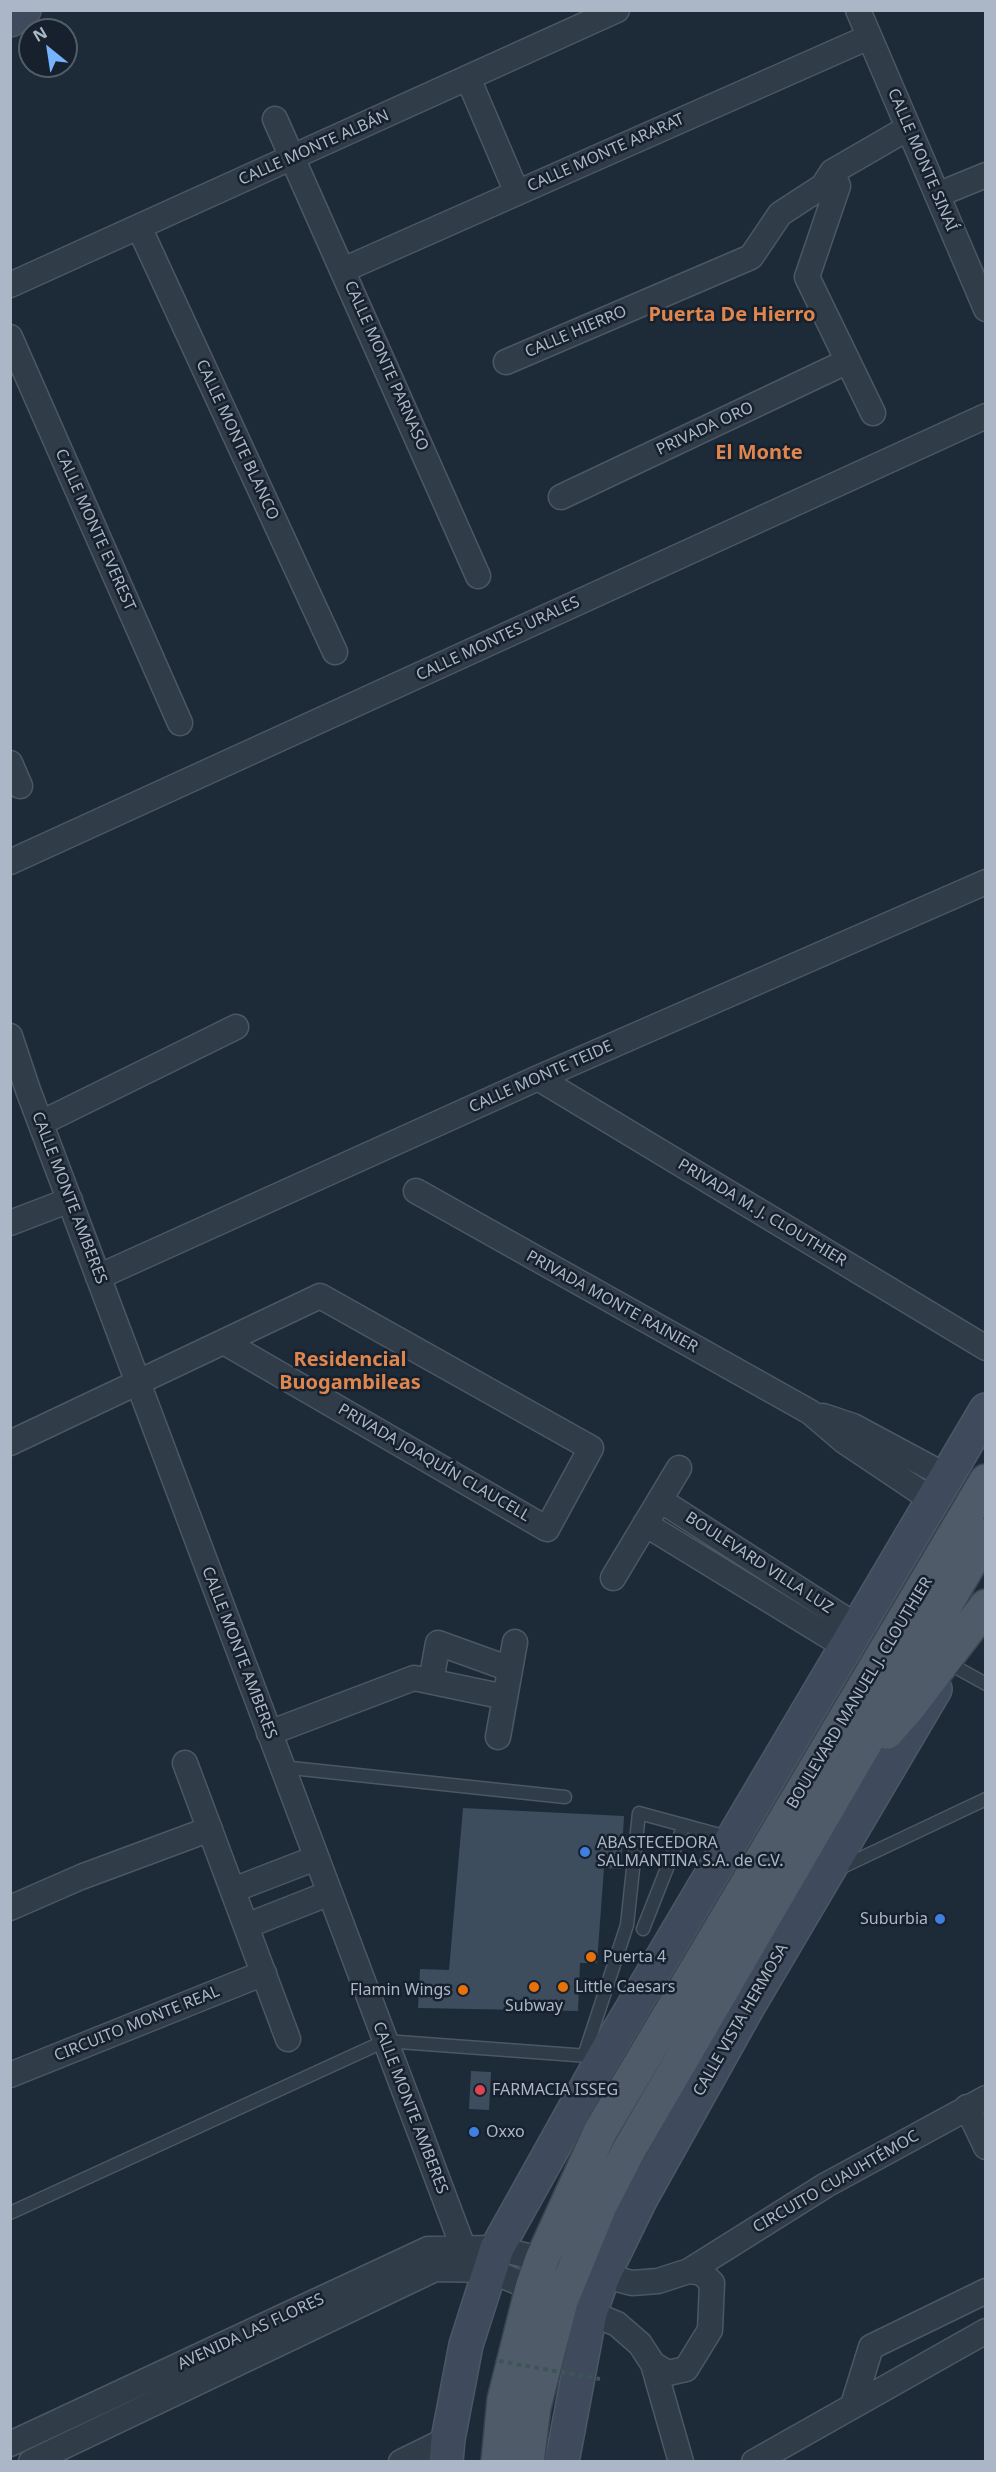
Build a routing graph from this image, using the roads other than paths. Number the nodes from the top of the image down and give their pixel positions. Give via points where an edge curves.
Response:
1 (24, 10) edge
2 (617, 10) edge
3 (858, 10) edge
4 (10, 20) edge
5 (869, 37) junction
6 (468, 78) junction
7 (275, 119) dead end
8 (912, 136) junction
9 (293, 158) junction
10 (986, 175) edge
11 (831, 181) junction
12 (517, 193) junction
13 (937, 195) junction
14 (139, 227) junction
15 (344, 270) junction
16 (10, 285) edge
17 (986, 309) edge
18 (10, 337) edge
19 (848, 361) junction
20 (506, 362) dead end
21 (873, 413) dead end
22 (986, 416) edge
23 (561, 497) dead end
24 (478, 576) dead end
25 (335, 652) dead end
26 (180, 723) dead end
27 (10, 763) edge
28 (20, 786) dead end
29 (10, 862) edge
30 (986, 882) edge
31 (236, 1027) dead end
32 (10, 1036) edge
33 (538, 1078) junction
34 (19, 1093) edge
35 (41, 1123) junction
36 (416, 1191) dead end
37 (70, 1200) junction
38 (10, 1223) edge
39 (98, 1277) junction
40 (224, 1342) junction
41 (986, 1348) edge
42 (138, 1383) junction
43 (986, 1410) edge
44 (10, 1443) edge
45 (679, 1468) dead end
46 (986, 1481) edge
47 (939, 1488) junction
48 (660, 1500) junction
49 (645, 1524) junction
50 (986, 1535) edge
51 (613, 1578) dead end
52 (986, 1606) edge
53 (852, 1637) junction
54 (515, 1642) dead end
55 (950, 1664) junction
56 (510, 1669) junction
57 (431, 1681) junction
58 (986, 1684) edge
59 (505, 1697) junction
60 (270, 1733) junction
61 (498, 1737) dead end
62 (185, 1763) dead end
63 (282, 1767) junction
64 (839, 1784) junction
65 (565, 1797) dead end
66 (986, 1799) edge
67 (684, 1825) junction
68 (210, 1828) junction
69 (733, 1838) junction
70 (316, 1858) junction
71 (826, 1875) junction
72 (233, 1890) junction
73 (330, 1893) junction
74 (10, 1908) edge
75 (627, 1925) junction
76 (246, 1926) junction
77 (658, 1933) junction
78 (264, 1973) junction
79 (288, 2039) dead end
80 (385, 2041) junction
81 (593, 2057) junction
82 (10, 2075) edge
83 (976, 2102) edge
84 (986, 2147) edge
85 (10, 2213) edge
86 (479, 2259) junction
87 (689, 2271) junction
88 (588, 2272) junction
89 (537, 2274) junction
90 (986, 2291) edge
91 (576, 2307) junction
92 (986, 2331) edge
93 (653, 2364) junction
94 (853, 2405) junction
95 (117, 2408) junction
96 (10, 2444) edge
97 (447, 2450) edge
98 (31, 2462) edge
99 (401, 2462) edge
100 (498, 2462) edge
101 (528, 2462) edge
102 (562, 2462) edge
103 (681, 2462) edge
104 (754, 2462) edge

1 - 4 street
2 - 6 street, CALLE MONTE ALBÁN
3 - 5 street, CALLE MONTE SINAÍ
5 - 8 street, CALLE MONTE SINAÍ
5 - 12 street, CALLE MONTE ARARAT
6 - 9 street, CALLE MONTE ALBÁN
6 - 12 street
7 - 9 street, CALLE MONTE PARNASO
8 - 11 street, CALLE HIERRO
8 - 13 street, CALLE MONTE SINAÍ
9 - 14 street, CALLE MONTE ALBÁN
9 - 15 street, CALLE MONTE PARNASO
10 - 13 street
11 - 19 street via 807,277
11 - 20 street, CALLE HIERRO via 780,214 751,257
12 - 15 street, CALLE MONTE ARARAT
13 - 17 street, CALLE MONTE SINAÍ
14 - 16 street, CALLE MONTE ALBÁN
14 - 25 street, CALLE MONTE BLANCO
15 - 24 street, CALLE MONTE PARNASO
18 - 26 street, CALLE MONTE EVEREST
19 - 21 street
19 - 23 street, PRIVADA ORO
22 - 29 street, CALLE MONTES URALES
27 - 28 street
30 - 33 street, CALLE MONTE TEIDE
31 - 35 street
32 - 34 street, CALLE MONTE AMBERES
33 - 39 street, CALLE MONTE TEIDE
33 - 41 street, PRIVADA M. J. CLOUTHIER
34 - 35 street, CALLE MONTE AMBERES
35 - 37 street, CALLE MONTE AMBERES
36 - 47 street, PRIVADA MONTE RAINIER via 810,1412 853,1426
37 - 38 street
37 - 39 street, CALLE MONTE AMBERES
39 - 42 street, CALLE MONTE AMBERES
40 - 40 street, PRIVADA JOAQUÍN CLAUCELL via 320,1296 591,1448 547,1529
40 - 42 street, PRIVADA JOAQUÍN CLAUCELL
42 - 44 street, PRIVADA JOAQUÍN CLAUCELL
42 - 60 street, CALLE MONTE AMBERES
43 - 47 street
45 - 48 street
46 - 89 main road, BOULEVARD MANUEL J. CLOUTHIER via 600,2132
47 - 53 street
48 - 49 street
48 - 53 street, BOULEVARD VILLA LUZ
49 - 51 street
49 - 53 street, BOULEVARD VILLA LUZ
50 - 64 main road, BOULEVARD MANUEL J. CLOUTHIER
52 - 55 street, CALLE VISTA HERMOSA
52 - 64 main road via 909,1708
53 - 69 street
54 - 56 street
55 - 58 lane
55 - 71 street, CALLE VISTA HERMOSA
56 - 57 street via 438,1643
56 - 59 street
57 - 59 street
57 - 60 street via 414,1678
59 - 61 street
60 - 63 street, CALLE MONTE AMBERES
62 - 68 street
63 - 65 lane
63 - 70 street, CALLE MONTE AMBERES
64 - 88 main road, BOULEVARD MANUEL J. CLOUTHIER via 600,2206
66 - 71 lane
67 - 69 lane
67 - 75 lane via 639,1813
67 - 77 lane
68 - 72 street
68 - 74 street
69 - 77 street
70 - 72 street
70 - 73 street, CALLE MONTE AMBERES
71 - 88 street, CALLE VISTA HERMOSA via 640,2200
72 - 76 street
73 - 76 street
73 - 80 street, CALLE MONTE AMBERES
75 - 77 lane
75 - 81 lane
76 - 78 street
77 - 81 street
78 - 79 street
78 - 82 street, CIRCUITO MONTE REAL
80 - 81 lane
80 - 85 lane
80 - 86 street, CALLE MONTE AMBERES
81 - 86 street
83 - 84 street
83 - 87 street, CIRCUITO CUAUHTÉMOC via 826,2185
86 - 89 street, CIRCUITO CUAUHTÉMOC
86 - 95 street, AVENIDA LAS FLORES via 428,2249
86 - 97 street
87 - 88 street, CIRCUITO CUAUHTÉMOC via 658,2281 632,2283
87 - 93 street via 702,2273 712,2283 710,2330 686,2369 668,2373
88 - 89 street, CIRCUITO CUAUHTÉMOC
88 - 91 main road, BOULEVARD MANUEL J. CLOUTHIER
89 - 91 street, CIRCUITO CUAUHTÉMOC
89 - 100 main road, BOULEVARD MANUEL J. CLOUTHIER via 504,2400
90 - 94 street via 871,2348
91 - 93 street, CIRCUITO CUAUHTÉMOC via 617,2324 640,2344
91 - 101 main road, BOULEVARD MANUEL J. CLOUTHIER via 534,2407
91 - 102 street
92 - 94 street
93 - 103 street, CIRCUITO CUAUHTÉMOC
94 - 104 street
95 - 96 street, AVENIDA LAS FLORES
95 - 98 street, AVENIDA LAS FLORES
97 - 99 street

